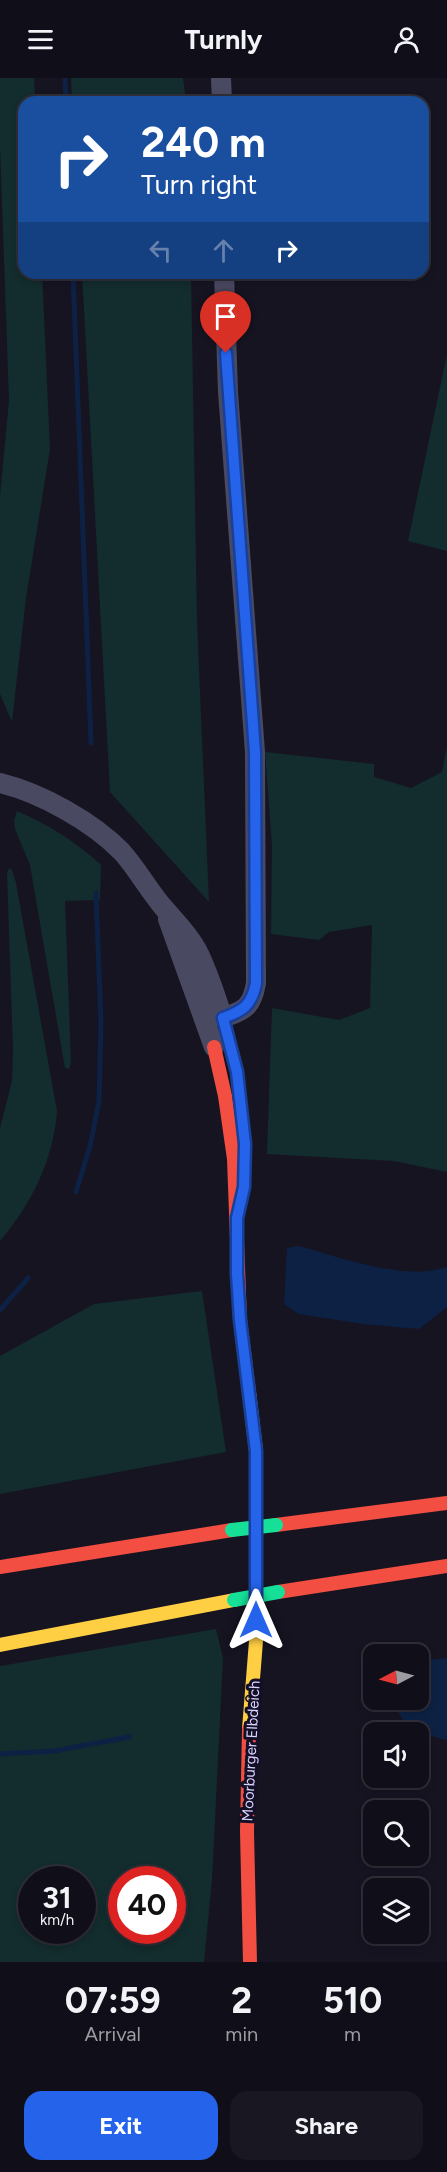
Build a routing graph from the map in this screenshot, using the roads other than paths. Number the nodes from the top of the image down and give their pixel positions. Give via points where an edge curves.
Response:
1 (222, 78) edge
2 (222, 96) edge
3 (224, 279) edge
4 (0, 783) edge
5 (163, 907) junction
6 (223, 1018) junction
7 (214, 1047) junction
8 (238, 1079) dead end
9 (245, 1135) dead end
10 (237, 1218) junction
11 (447, 1503) edge
12 (0, 1566) edge
13 (447, 1566) edge
14 (0, 1645) edge
15 (250, 1962) edge

1 - 2 street
3 - 6 street via 228,392 255,752 256,983 246,1007
4 - 5 street via 43,799 109,840
5 - 6 street via 198,951
5 - 7 street
6 - 7 street, Moorburger Elbdeich
6 - 8 main road
7 - 10 main road, Moorburger Elbdeich via 230,1123
9 - 10 main road, Moorburger Elbdeich via 245,1174
10 - 15 main road, Moorburger Elbdeich via 240,1320 256,1451 256,1641 248,1738
11 - 12 main road, bridge via 232,1530
13 - 14 main road, bridge via 278,1592

